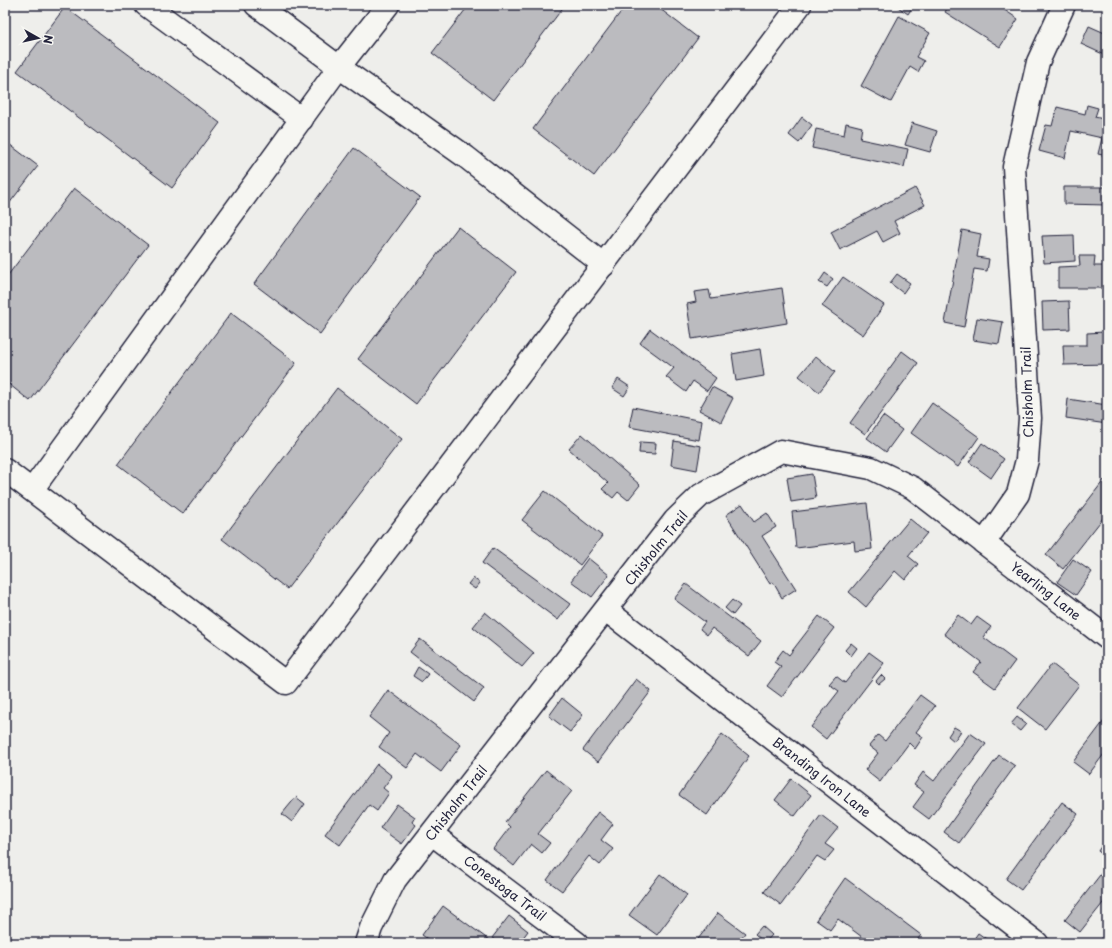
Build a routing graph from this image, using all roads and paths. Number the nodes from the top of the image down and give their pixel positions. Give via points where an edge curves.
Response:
1 (146, 5) edge
2 (256, 5) edge
3 (800, 5) edge
4 (1064, 5) edge
5 (386, 6) edge
6 (339, 68) junction
7 (302, 120) junction
8 (604, 265) junction
9 (5, 470) edge
10 (32, 490) junction
11 (984, 543) junction
12 (606, 610) junction
13 (1107, 638) edge
14 (432, 834) junction
15 (366, 943) edge
16 (577, 943) edge
17 (1037, 943) edge

1 - 7 street
2 - 6 street
3 - 8 street
4 - 11 street, Chisholm Trail via 1038,62 1014,167 1030,418 1027,460 1018,494
5 - 6 street
6 - 7 street
6 - 8 street via 466,156
7 - 10 street
8 - 10 street via 286,683
9 - 10 street
11 - 12 street, Chisholm Trail via 913,488 871,468 781,451 701,495 676,520
11 - 13 street, Yearling Lane
12 - 14 street, Chisholm Trail
12 - 17 street, Branding Iron Lane
14 - 15 street, Chisholm Trail via 395,880
14 - 16 street, Conestoga Trail

